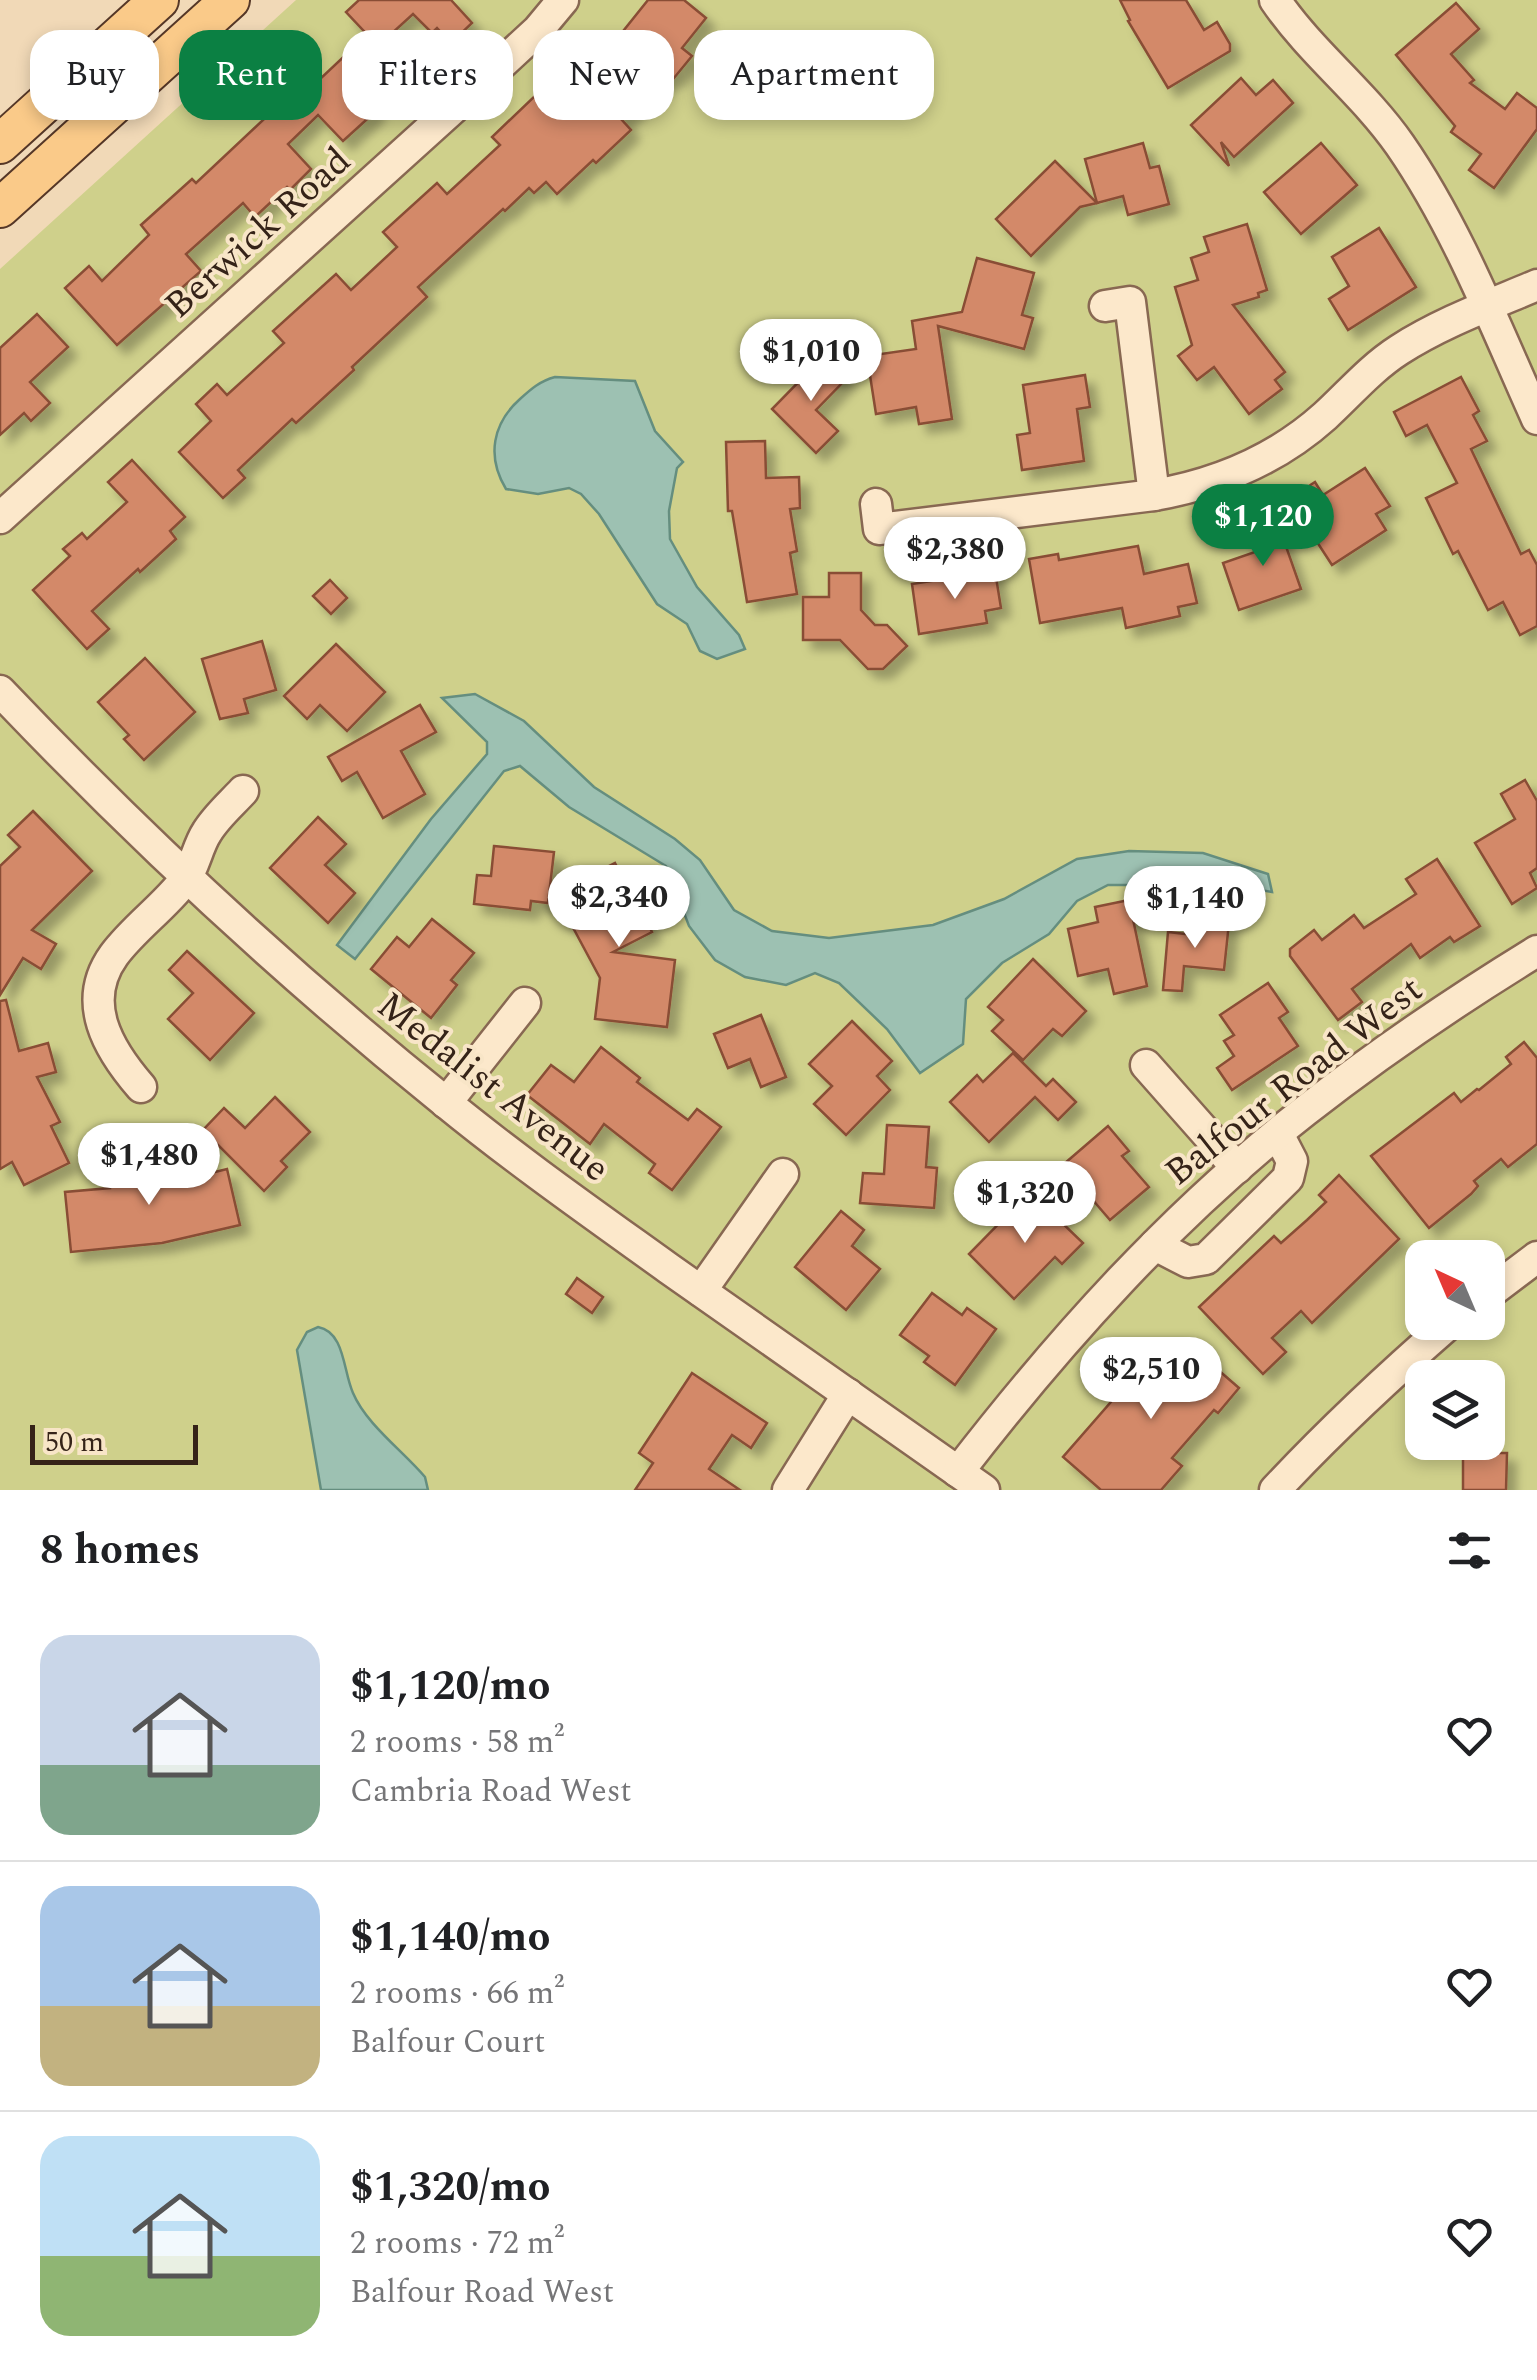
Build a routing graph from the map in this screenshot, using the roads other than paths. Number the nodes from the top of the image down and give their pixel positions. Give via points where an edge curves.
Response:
1 (159, 0) edge
2 (230, 0) edge
3 (563, 0) edge
4 (1275, 0) edge
5 (0, 144) edge
6 (0, 208) edge
7 (1537, 286) edge
8 (1105, 306) dead end
9 (1486, 307) junction
10 (1537, 419) edge
11 (1154, 495) junction
12 (876, 504) dead end
13 (0, 518) edge
14 (0, 691) edge
15 (243, 791) dead end
16 (186, 879) junction
17 (1537, 951) edge
18 (525, 1003) dead end
19 (1146, 1065) dead end
20 (141, 1087) dead end
21 (446, 1103) junction
22 (1278, 1134) junction
23 (1237, 1168) junction
24 (784, 1174) dead end
25 (1155, 1245) junction
26 (1537, 1257) edge
27 (1505, 1281) edge
28 (701, 1291) junction
29 (1430, 1340) edge
30 (848, 1394) junction
31 (958, 1472) junction
32 (788, 1490) edge
33 (984, 1490) edge
34 (1275, 1490) edge

1 - 5 main road
2 - 6 main road
3 - 13 street, Berwick Road via 459,103
4 - 9 street via 1421,176
7 - 9 street
8 - 11 street via 1130,302
9 - 10 street
9 - 11 street via 1396,352 1304,433 1259,462
11 - 12 street via 880,529
14 - 16 street, Medalist Avenue
15 - 16 street via 207,832
16 - 20 street via 115,953 101,981 104,1033
16 - 21 street, Medalist Avenue
17 - 22 street, Balfour Road West via 1383,1052
18 - 21 street
19 - 23 street
21 - 28 street, Medalist Avenue
22 - 23 street, Balfour Road West
22 - 25 street via 1292,1161 1288,1178 1206,1260 1188,1262
23 - 25 street, Balfour Road West
24 - 28 street
25 - 31 street, Balfour Road West via 1059,1347
26 - 27 street
28 - 30 street, Medalist Avenue
29 - 34 street
30 - 31 street, Medalist Avenue
30 - 32 street
31 - 33 street, Medalist Avenue

